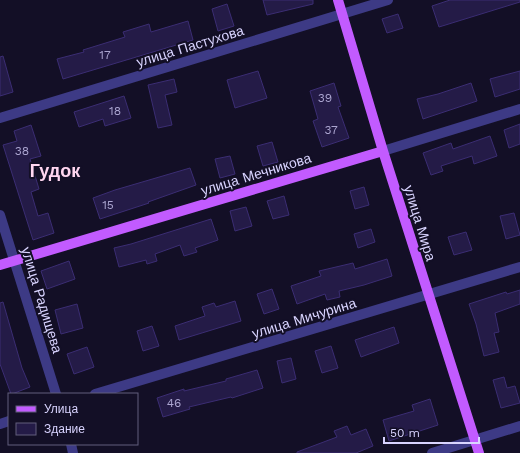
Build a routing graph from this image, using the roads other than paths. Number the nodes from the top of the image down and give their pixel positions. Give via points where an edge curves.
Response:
1 (338, 0) edge
2 (388, 0) edge
3 (342, 14) junction
4 (520, 109) edge
5 (0, 118) edge
6 (383, 151) junction
7 (0, 215) edge
8 (15, 260) junction
9 (0, 265) edge
10 (520, 267) edge
11 (428, 295) junction
12 (56, 393) edge
13 (98, 393) edge
14 (520, 426) edge
15 (475, 440) junction
16 (432, 453) edge
17 (479, 453) edge

1 - 3 main road, улица Мира
2 - 3 street, улица Пастухова
3 - 5 street, улица Пастухова
3 - 6 main road, улица Мира
4 - 6 street, улица Мечникова
6 - 8 main road, улица Мечникова
6 - 11 main road, улица Мира
7 - 8 street, улица Радищева
8 - 9 main road, улица Мечникова
8 - 12 street, улица Радищева
10 - 11 street, улица Мичурина
11 - 13 street, улица Мичурина
11 - 15 main road, улица Мира
14 - 15 street
15 - 16 street
15 - 17 main road, улица Мира

